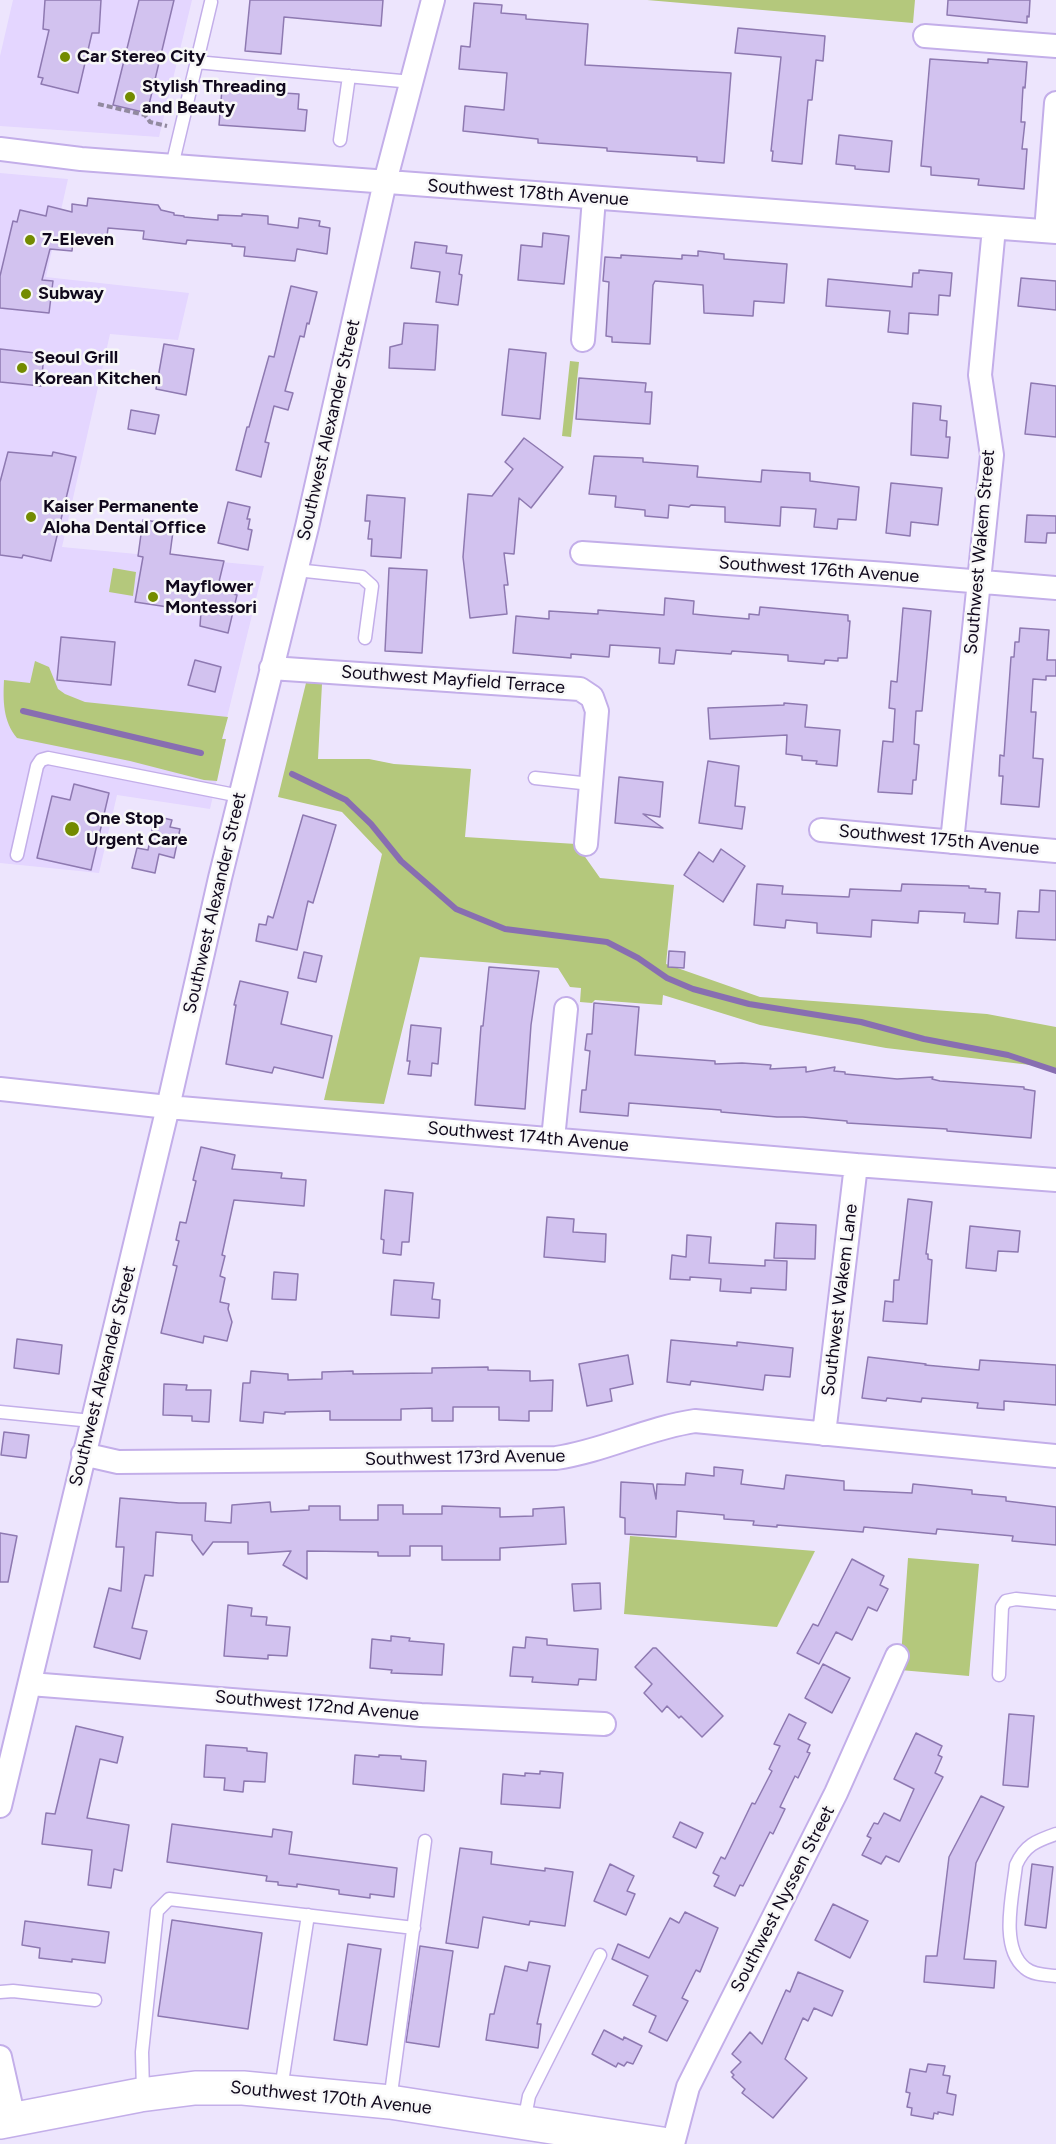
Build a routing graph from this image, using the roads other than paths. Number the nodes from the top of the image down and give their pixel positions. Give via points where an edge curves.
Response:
1 (433, 0) edge
2 (211, 2) dead end
3 (925, 36) dead end
4 (1056, 46) edge
5 (196, 62) junction
6 (349, 76) junction
7 (412, 82) junction
8 (1056, 103) edge
9 (340, 140) dead end
10 (0, 149) edge
11 (172, 166) junction
12 (386, 182) junction
13 (594, 198) junction
14 (994, 228) junction
15 (1051, 232) edge
16 (584, 340) dead end
17 (582, 553) dead end
18 (296, 570) junction
19 (979, 582) junction
20 (1056, 588) edge
21 (365, 638) dead end
22 (271, 668) junction
23 (535, 778) dead end
24 (591, 784) junction
25 (240, 796) junction
26 (821, 830) dead end
27 (952, 842) junction
28 (586, 844) dead end
29 (1056, 850) edge
30 (17, 855) dead end
31 (566, 1009) dead end
32 (0, 1089) edge
33 (168, 1107) junction
34 (553, 1139) junction
35 (856, 1165) junction
36 (1056, 1180) edge
37 (0, 1412) edge
38 (92, 1421) junction
39 (824, 1434) junction
40 (83, 1454) junction
41 (1056, 1456) edge
42 (1056, 1603) edge
43 (897, 1656) dead end
44 (999, 1675) dead end
45 (30, 1684) junction
46 (604, 1724) dead end
47 (0, 1806) edge
48 (1056, 1834) edge
49 (425, 1840) dead end
50 (308, 1915) junction
51 (414, 1928) junction
52 (600, 1955) dead end
53 (1056, 1976) edge
54 (0, 1992) edge
55 (95, 2000) dead end
56 (0, 2057) edge
57 (281, 2090) junction
58 (143, 2094) junction
59 (390, 2102) junction
60 (7, 2121) edge
61 (524, 2122) junction
62 (662, 2144) edge
63 (673, 2144) edge

1 - 7 street, Southwest Alexander Street
2 - 5 lane
3 - 4 street
5 - 6 lane
5 - 11 lane
6 - 7 lane
6 - 9 lane
7 - 12 street, Southwest Alexander Street
8 - 15 street
10 - 11 street, Southwest 178th Avenue
11 - 12 street, Southwest 178th Avenue
12 - 13 street, Southwest 178th Avenue
12 - 18 street, Southwest Alexander Street
13 - 14 street, Southwest 178th Avenue
13 - 16 street
14 - 15 street, Southwest 178th Avenue
14 - 19 street, Southwest Wakem Street via 980,375 992,455
17 - 19 street, Southwest 176th Avenue
18 - 21 lane via 362,577 368,581 372,586
18 - 22 street, Southwest Alexander Street
19 - 20 street, Southwest 176th Avenue
19 - 27 street, Southwest Wakem Street
22 - 24 street, Southwest Mayfield Terrace via 580,689 591,697 597,711
22 - 25 street, Southwest Alexander Street
23 - 24 lane
24 - 28 street, Southwest Mayfield Terrace
25 - 30 lane via 48,758 37,766
25 - 33 street, Southwest Alexander Street
26 - 27 street, Southwest 175th Avenue
27 - 29 street, Southwest 175th Avenue
31 - 34 street
32 - 33 street, Southwest 174th Avenue
33 - 34 street, Southwest 174th Avenue
33 - 38 street, Southwest Alexander Street
34 - 35 street, Southwest 174th Avenue
35 - 36 street, Southwest 174th Avenue
35 - 39 street, Southwest Wakem Lane
37 - 38 lane
38 - 40 street, Southwest Alexander Street
39 - 40 street, Southwest 173rd Avenue via 695,1421 658,1428 574,1455 540,1458 118,1462
39 - 41 street, Southwest 173rd Avenue
40 - 45 street, Southwest Alexander Street
42 - 44 lane via 1006,1601 1002,1607
43 - 63 street, Southwest Nyssen Street via 836,1792 688,2087
45 - 46 street, Southwest 172nd Avenue via 421,1715
45 - 47 street, Southwest Alexander Street
48 - 53 lane via 1027,1847 1016,1865 1009,1936 1025,1968
49 - 51 lane
50 - 51 lane
50 - 57 lane
50 - 58 lane via 177,1899 161,1904 157,1911 142,2052
51 - 59 lane
52 - 61 lane via 529,2096
54 - 55 lane
56 - 60 street
57 - 58 main road, Southwest 170th Avenue via 218,2087
57 - 59 main road, Southwest 170th Avenue
58 - 60 main road, Southwest 170th Avenue
59 - 61 main road, Southwest 170th Avenue
61 - 62 main road, Southwest 170th Avenue

